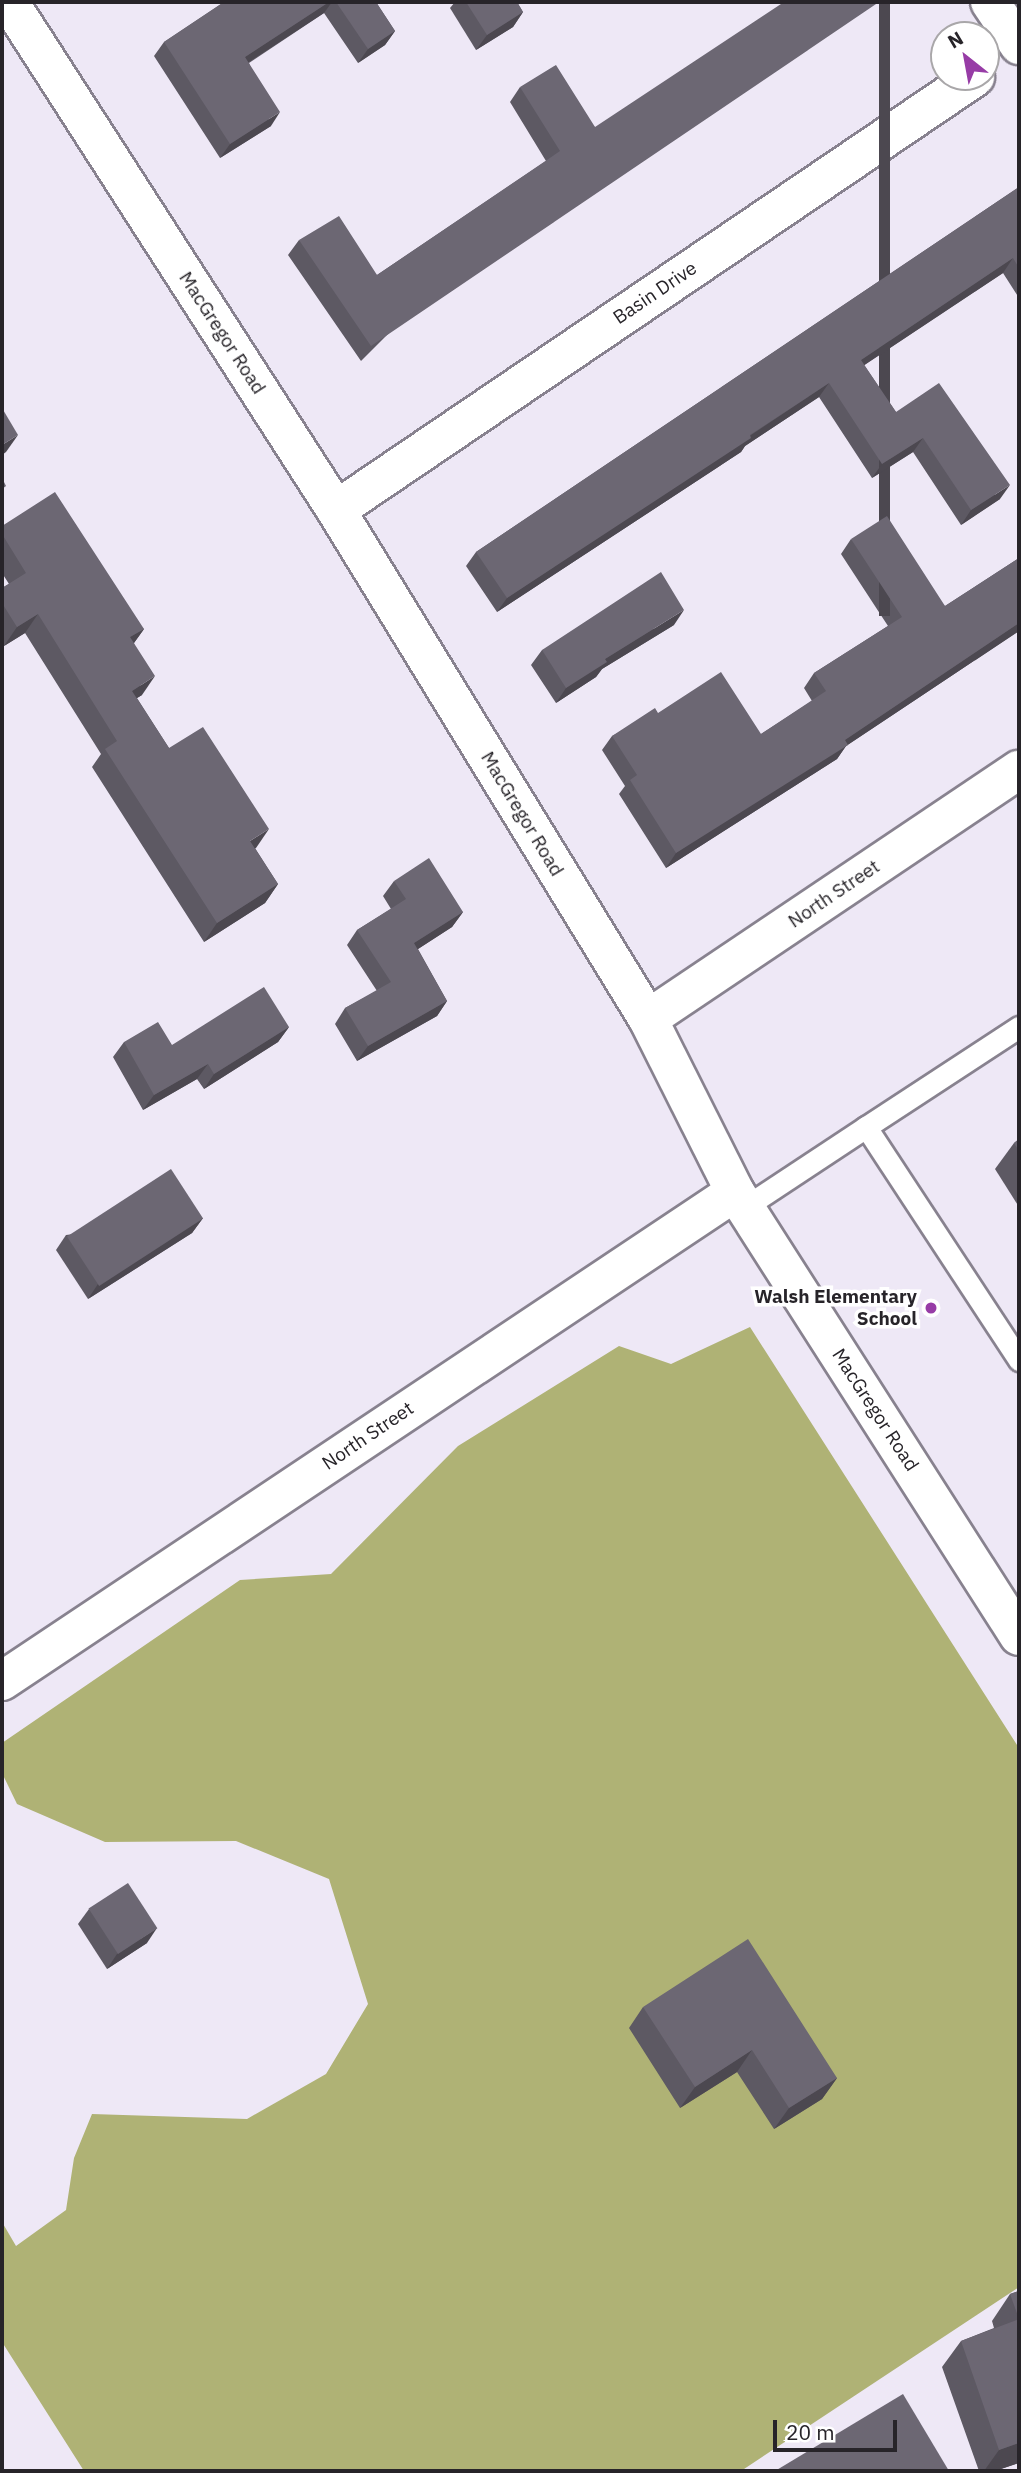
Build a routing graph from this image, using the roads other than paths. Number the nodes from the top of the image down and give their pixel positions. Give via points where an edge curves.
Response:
1 (990, 2) edge
2 (21, 6) edge
3 (1019, 46) edge
4 (1000, 59) edge
5 (954, 91) edge
6 (336, 510) junction
7 (1019, 769) edge
8 (648, 1019) junction
9 (1019, 1027) edge
10 (866, 1127) junction
11 (740, 1200) junction
12 (1019, 1360) edge
13 (1019, 1636) edge
14 (2, 1681) edge

1 - 3 street
2 - 6 street, MacGregor Road
3 - 4 street
5 - 6 street, Basin Drive
6 - 8 street, MacGregor Road
7 - 8 street, North Street
8 - 11 street, MacGregor Road
9 - 10 lane
10 - 11 lane
10 - 12 lane
11 - 13 street, MacGregor Road
11 - 14 street, North Street

